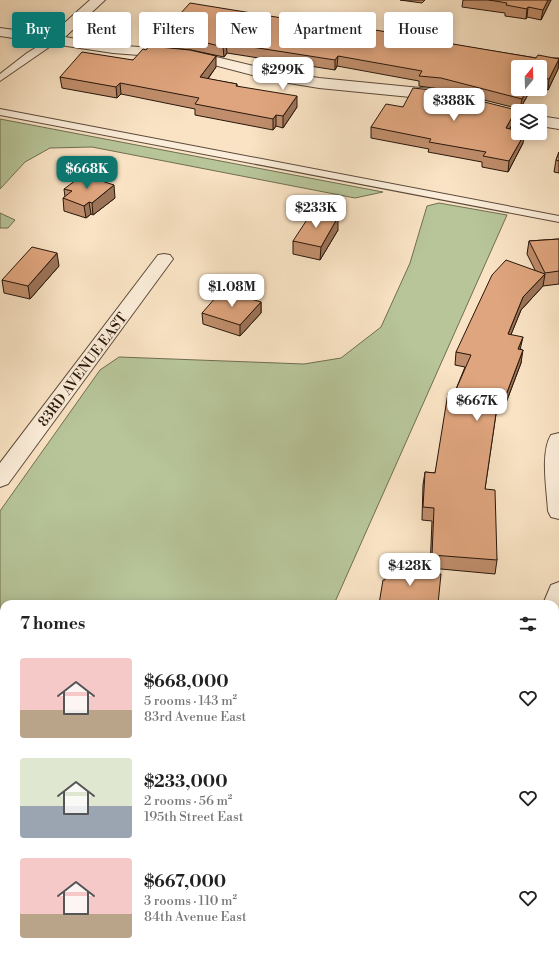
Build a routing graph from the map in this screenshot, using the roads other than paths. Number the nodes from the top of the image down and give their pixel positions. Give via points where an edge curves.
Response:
1 (98, 0) edge
2 (65, 30) edge
3 (0, 32) edge
4 (12, 34) edge
5 (65, 41) edge
6 (42, 48) edge
7 (0, 78) edge
8 (452, 98) edge
9 (0, 112) edge
10 (547, 122) edge
11 (559, 124) edge
12 (559, 219) edge
13 (164, 259) dead end
14 (559, 440) edge
15 (0, 479) edge
16 (559, 511) edge

1 - 2 street
3 - 4 street
5 - 8 street via 113,49 191,55 319,83
6 - 7 lane
9 - 12 lane
10 - 11 street
13 - 15 street, 83RD AVENUE EAST
14 - 16 street via 556,458

